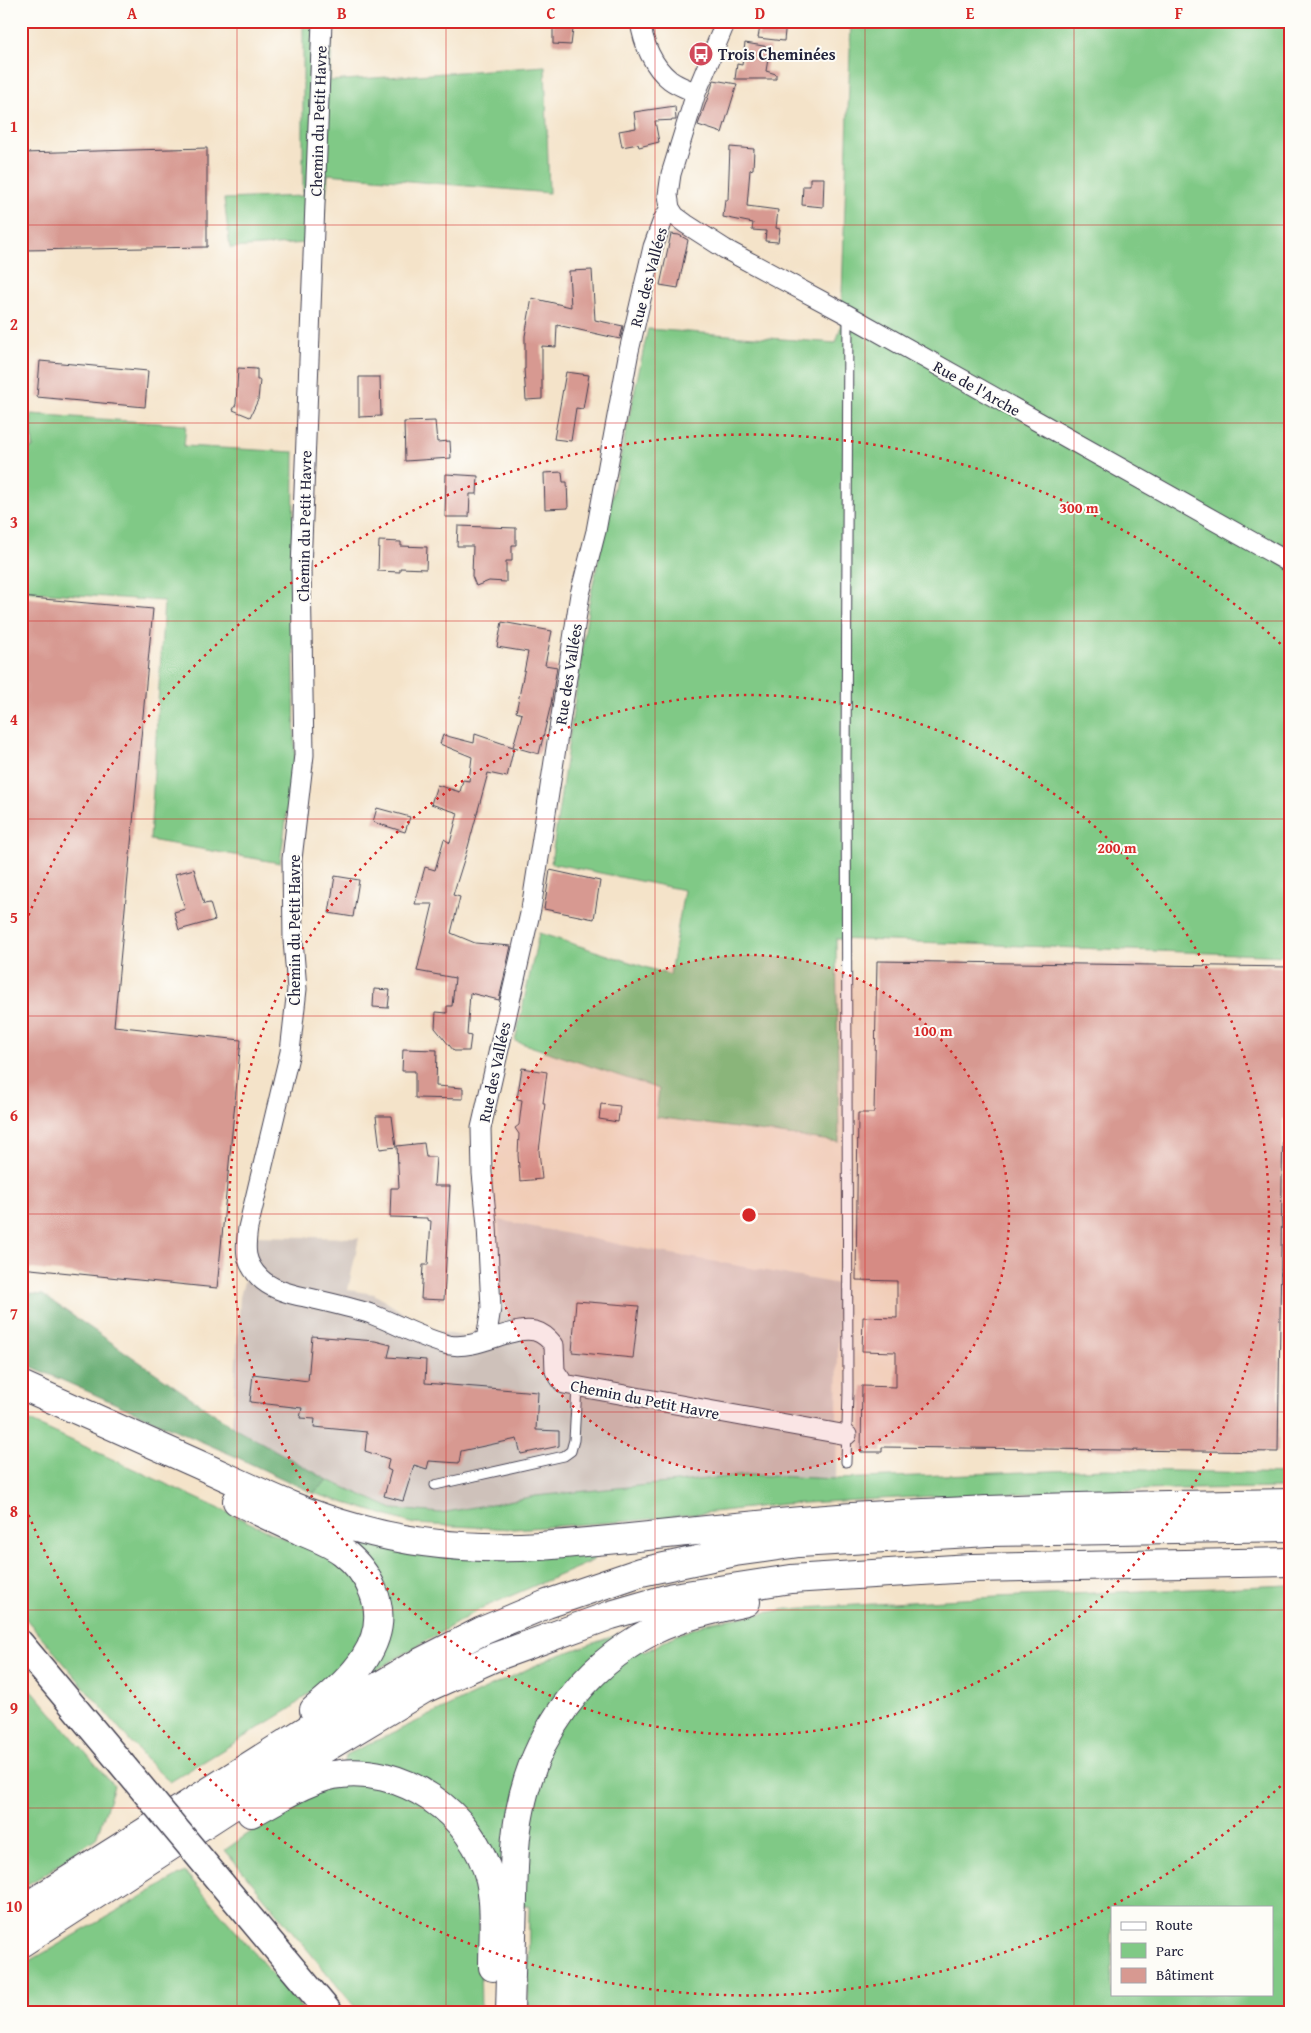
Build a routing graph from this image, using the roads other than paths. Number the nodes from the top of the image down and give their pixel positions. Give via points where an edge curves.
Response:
1 (322, 21) edge
2 (640, 21) edge
3 (726, 21) edge
4 (696, 93) junction
5 (670, 208) junction
6 (848, 315) junction
7 (1290, 563) edge
8 (486, 1340) junction
9 (21, 1385) edge
10 (576, 1388) junction
11 (21, 1404) edge
12 (847, 1435) junction
13 (846, 1462) dead end
14 (435, 1485) dead end
15 (1290, 1503) edge
16 (1290, 1528) edge
17 (1290, 1562) edge
18 (860, 1576) junction
19 (21, 1644) edge
20 (146, 1832) junction
21 (141, 1866) junction
22 (21, 1910) edge
23 (21, 1943) edge
24 (329, 2012) edge
25 (493, 2012) edge
26 (510, 2012) edge

1 - 8 street, Chemin du Petit Havre via 301,569 304,755 292,859 296,989 290,1052 245,1248 248,1260 259,1277 288,1293 369,1314 448,1344 464,1346
2 - 4 street via 650,56 659,70
3 - 4 street, Rue des Vallées
4 - 5 street, Rue des Vallées via 672,174 668,195
5 - 6 street, Rue de l'Arche via 675,216 725,249
5 - 8 street, Rue des Vallées via 653,247 629,351 596,531 577,611 531,909 481,1128 491,1308
6 - 7 street, Rue de l'Arche
6 - 12 lane
8 - 10 street, Chemin du Petit Havre via 536,1331 554,1345 558,1377 564,1384
9 - 15 highway via 313,1514 356,1528 454,1546 513,1548 886,1515 1071,1507
10 - 12 street, Chemin du Petit Havre
10 - 14 lane via 574,1440 571,1451 564,1456
11 - 20 highway via 327,1542 356,1564 376,1597 378,1629 373,1644 349,1679 309,1714 223,1772
12 - 13 lane
16 - 20 highway via 988,1532 799,1544 735,1552 641,1572 547,1604 439,1652 324,1719
17 - 18 highway via 971,1568
18 - 21 highway via 791,1579 673,1597 495,1656 424,1689 359,1726
18 - 26 highway via 834,1591 768,1598 713,1609 653,1631 604,1664 568,1703 534,1761 520,1812 515,1846
19 - 24 main road, bridge
20 - 22 highway
21 - 23 highway
21 - 25 highway via 314,1780 355,1774 377,1775 398,1781 420,1791 455,1818 483,1859 493,1900

